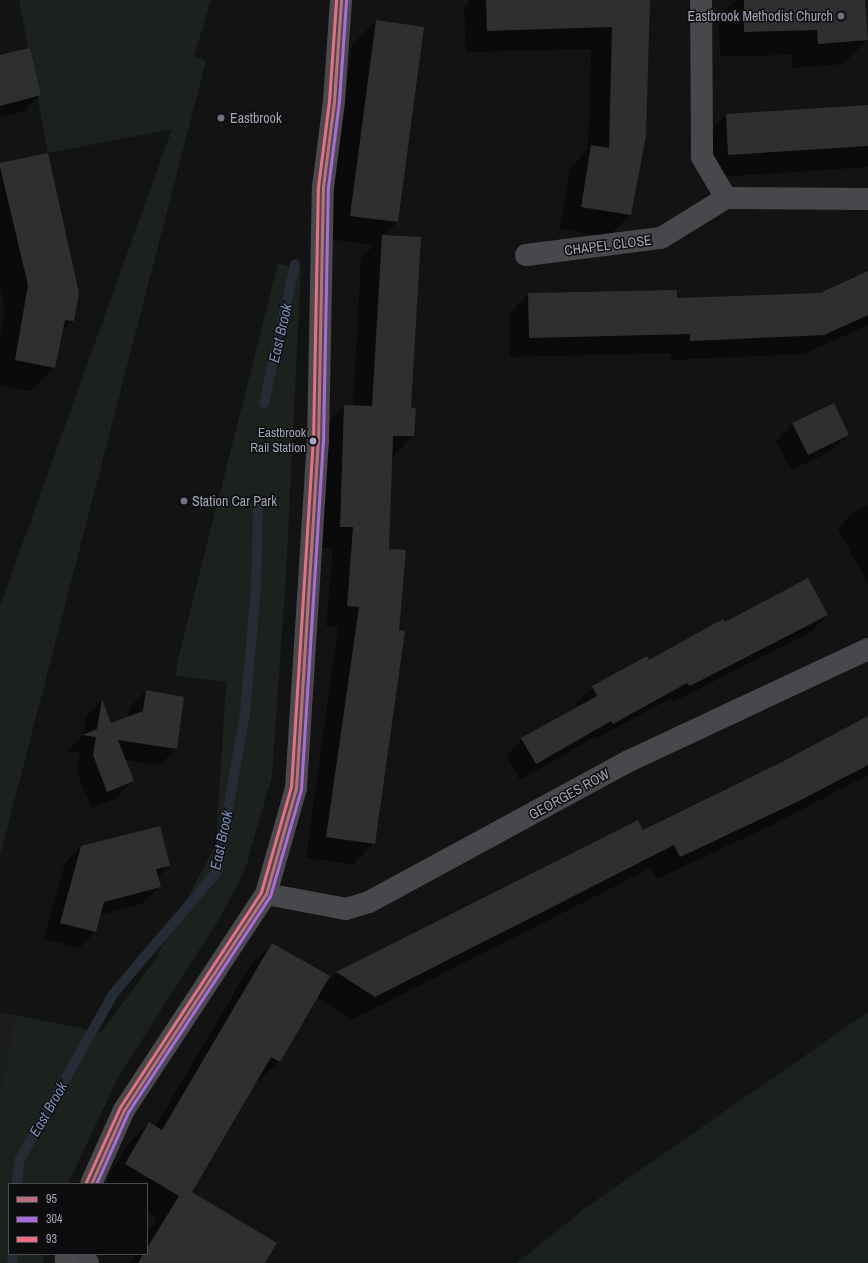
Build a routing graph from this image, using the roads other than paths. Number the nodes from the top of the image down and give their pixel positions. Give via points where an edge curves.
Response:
1 (341, 0) edge
2 (701, 0) edge
3 (726, 198) junction
4 (868, 199) edge
5 (526, 255) dead end
6 (868, 649) edge
7 (266, 894) junction
8 (91, 1183) edge
9 (81, 1255) edge
10 (88, 1263) edge

1 - 7 main road via 334,101 323,187 318,442 296,788
2 - 3 street via 702,157
3 - 4 street
3 - 5 street, CHAPEL CLOSE via 661,238
6 - 7 street, GEORGES ROW via 629,761 369,902 346,909
7 - 8 main road via 124,1110
9 - 10 street

